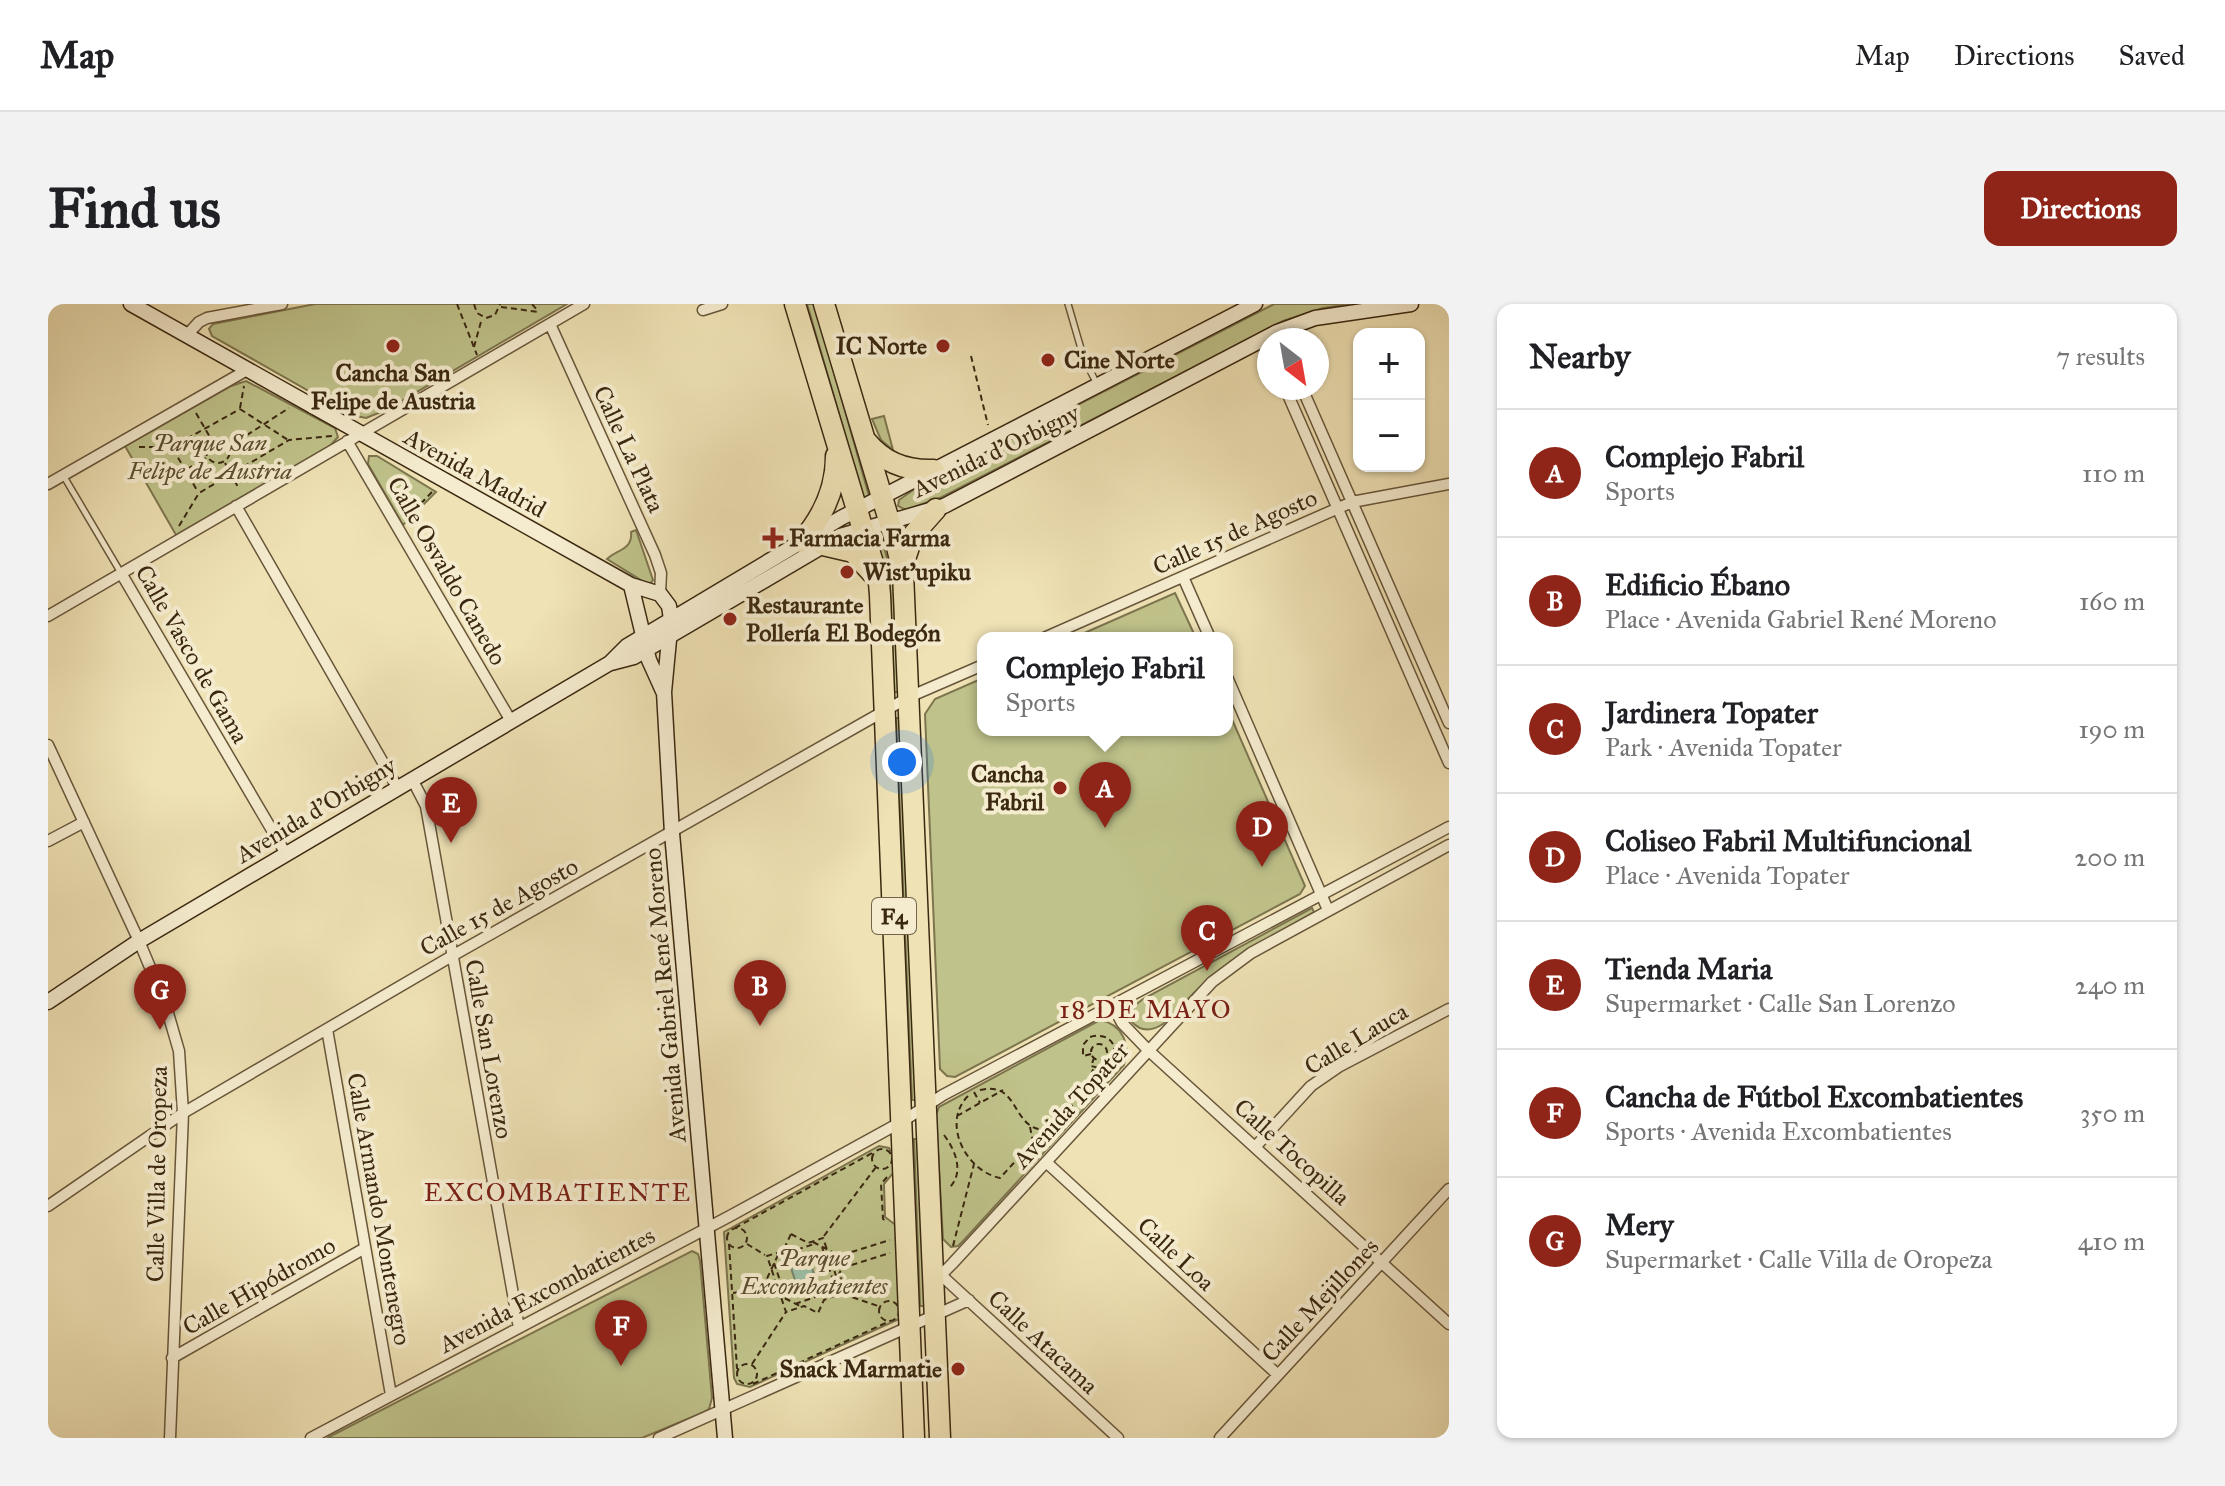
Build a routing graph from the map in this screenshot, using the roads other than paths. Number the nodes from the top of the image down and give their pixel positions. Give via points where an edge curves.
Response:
1 (131, 304) edge
2 (282, 304) edge
3 (584, 304) edge
4 (722, 304) edge
5 (795, 304) edge
6 (824, 304) edge
7 (1068, 304) edge
8 (1255, 304) edge
9 (1411, 304) edge
10 (703, 310) dead end
11 (547, 319) junction
12 (1297, 328) edge
13 (188, 334) junction
14 (1257, 349) edge
15 (247, 370) junction
16 (1097, 385) junction
17 (1290, 400) edge
18 (1307, 400) edge
19 (348, 437) junction
20 (865, 439) junction
21 (835, 440) junction
22 (934, 470) junction
23 (63, 475) junction
24 (48, 484) edge
25 (1449, 484) edge
26 (882, 497) junction
27 (1352, 502) junction
28 (236, 506) junction
29 (1338, 508) junction
30 (936, 509) junction
31 (859, 519) junction
32 (890, 522) junction
33 (801, 542) junction
34 (823, 545) junction
35 (121, 573) junction
36 (903, 573) junction
37 (1183, 577) junction
38 (879, 583) junction
39 (631, 585) junction
40 (660, 594) junction
41 (48, 616) edge
42 (671, 626) junction
43 (1058, 632) edge
44 (1207, 632) edge
45 (644, 643) junction
46 (977, 668) edge
47 (1233, 691) edge
48 (664, 692) junction
49 (909, 697) junction
50 (885, 711) junction
51 (511, 721) junction
52 (1449, 723) edge
53 (48, 745) edge
54 (1449, 763) edge
55 (412, 779) junction
56 (397, 787) junction
57 (84, 822) junction
58 (1449, 827) edge
59 (672, 833) junction
60 (48, 841) edge
61 (1449, 845) edge
62 (286, 854) junction
63 (1322, 896) junction
64 (1328, 910) junction
65 (139, 941) junction
66 (452, 956) junction
67 (48, 1002) edge
68 (1113, 1006) junction
69 (1449, 1009) edge
70 (327, 1029) junction
71 (1148, 1050) junction
72 (926, 1105) junction
73 (183, 1113) junction
74 (903, 1121) junction
75 (1256, 1146) junction
76 (1046, 1162) junction
77 (1449, 1189) edge
78 (48, 1206) edge
79 (708, 1227) junction
80 (365, 1248) junction
81 (1382, 1262) junction
82 (938, 1276) junction
83 (969, 1300) junction
84 (935, 1316) junction
85 (1449, 1324) edge
86 (912, 1326) junction
87 (519, 1328) junction
88 (172, 1358) junction
89 (1278, 1375) junction
90 (391, 1395) junction
91 (722, 1411) junction
92 (170, 1438) edge
93 (311, 1438) edge
94 (659, 1438) edge
95 (725, 1438) edge
96 (914, 1438) edge
97 (940, 1438) edge
98 (1118, 1438) edge
99 (1220, 1438) edge

1 - 13 main road, Avenida Madrid
2 - 13 street via 207,318
3 - 11 street
4 - 10 street
5 - 21 highway, F4
6 - 20 highway, F4
7 - 16 lane
8 - 16 main road, Avenida d'Orbigny
9 - 12 main road, Avenida d'Orbigny via 1315,318
11 - 19 street
11 - 40 street, Calle La Plata via 655,555
13 - 15 main road, Avenida Madrid
14 - 30 main road, Avenida d'Orbigny
15 - 19 main road, Avenida Madrid
15 - 23 street
16 - 22 main road, Avenida d'Orbigny
17 - 29 street
18 - 27 street
19 - 28 street
19 - 39 main road, Avenida Madrid
19 - 51 street, Calle Osvaldo Canedo
20 - 22 highway via 898,466
20 - 26 highway, F4
21 - 31 highway, F4
21 - 33 highway via 827,504
22 - 26 main road, Avenida d'Orbigny
23 - 24 street
23 - 35 lane, Calle Vasco de Gama
25 - 27 street, Calle 15 de Agosto
26 - 31 main road, Avenida d'Orbigny
26 - 32 highway, F4
27 - 29 street, Calle 15 de Agosto
27 - 52 street
28 - 35 street
28 - 56 street
29 - 37 street, Calle 15 de Agosto
29 - 54 street
30 - 32 main road, Avenida d'Orbigny
30 - 36 highway via 913,535
31 - 32 main road, Avenida d'Orbigny
31 - 33 main road, Avenida d'Orbigny
31 - 34 main road, Avenida d'Orbigny
31 - 38 highway, F4
32 - 36 highway, F4
33 - 42 main road, Avenida d'Orbigny
34 - 38 highway via 853,552
34 - 42 main road, Avenida d'Orbigny
35 - 41 street
35 - 62 street, Calle Vasco de Gama
36 - 49 highway, F4
37 - 43 street, Calle 15 de Agosto
37 - 44 street
38 - 50 highway, F4
39 - 40 main road, Avenida Madrid
39 - 45 main road
40 - 42 main road via 669,606
42 - 45 main road, Avenida d'Orbigny
42 - 48 main road, Avenida Gabriel René Moreno
45 - 48 main road, Avenida Gabriel René Moreno
45 - 51 main road, Avenida d'Orbigny via 627,646 610,663
46 - 49 street, Calle 15 de Agosto
47 - 63 street
48 - 59 main road, Avenida Gabriel René Moreno
49 - 50 street, Calle 15 de Agosto
49 - 72 highway, F4
50 - 59 street, Calle 15 de Agosto
50 - 74 highway, F4
51 - 55 main road, Avenida d'Orbigny
53 - 57 street, Calle Villa de Oropeza
55 - 56 main road, Avenida d'Orbigny
55 - 66 street, Calle San Lorenzo via 426,806
56 - 62 main road, Avenida d'Orbigny
57 - 60 street
57 - 65 street, Calle Villa de Oropeza
58 - 63 street, Avenida Topater
59 - 66 street, Calle 15 de Agosto
59 - 79 main road, Avenida Gabriel René Moreno
61 - 64 street, Avenida Topater
62 - 65 main road, Avenida d'Orbigny
63 - 64 street
63 - 68 street, Avenida Topater
64 - 71 street, Avenida Topater via 1222,974
65 - 67 main road, Avenida d'Orbigny
65 - 73 street, Calle Villa de Oropeza via 179,1051
66 - 70 street, Calle 15 de Agosto
66 - 87 street, Calle San Lorenzo
68 - 71 street, Calle Tocopilla
68 - 72 street, Avenida Topater
69 - 75 street, Calle Lauca via 1311,1086
70 - 73 street, Calle 15 de Agosto
70 - 80 street, Calle Armando Montenegro
71 - 75 street, Calle Tocopilla
71 - 76 street, Avenida Topater
72 - 74 street, Avenida Excombatientes
72 - 82 highway, F4
73 - 78 street, Calle 15 de Agosto
73 - 88 street, Calle Villa de Oropeza
74 - 79 street, Avenida Excombatientes
74 - 86 highway, F4
75 - 81 street, Calle Tocopilla
76 - 82 street, Avenida Topater
76 - 89 street, Calle Loa
77 - 81 street, Calle Mejillones
79 - 87 street, Avenida Excombatientes
79 - 91 main road, Avenida Gabriel René Moreno
80 - 88 street, Calle Hipódromo
80 - 90 street, Calle Armando Montenegro
81 - 85 street, Calle Tocopilla
81 - 89 street, Calle Mejillones
82 - 83 street, Calle Atacama
82 - 84 highway, F4
83 - 84 street
83 - 98 street, Calle Atacama
84 - 86 street
84 - 97 highway, F4
86 - 91 street
86 - 96 highway, F4
87 - 90 street, Avenida Excombatientes
88 - 92 street, Calle Villa de Oropeza
89 - 99 street, Calle Mejillones
90 - 93 street, Avenida Excombatientes
91 - 94 street
91 - 95 main road, Avenida Gabriel René Moreno

